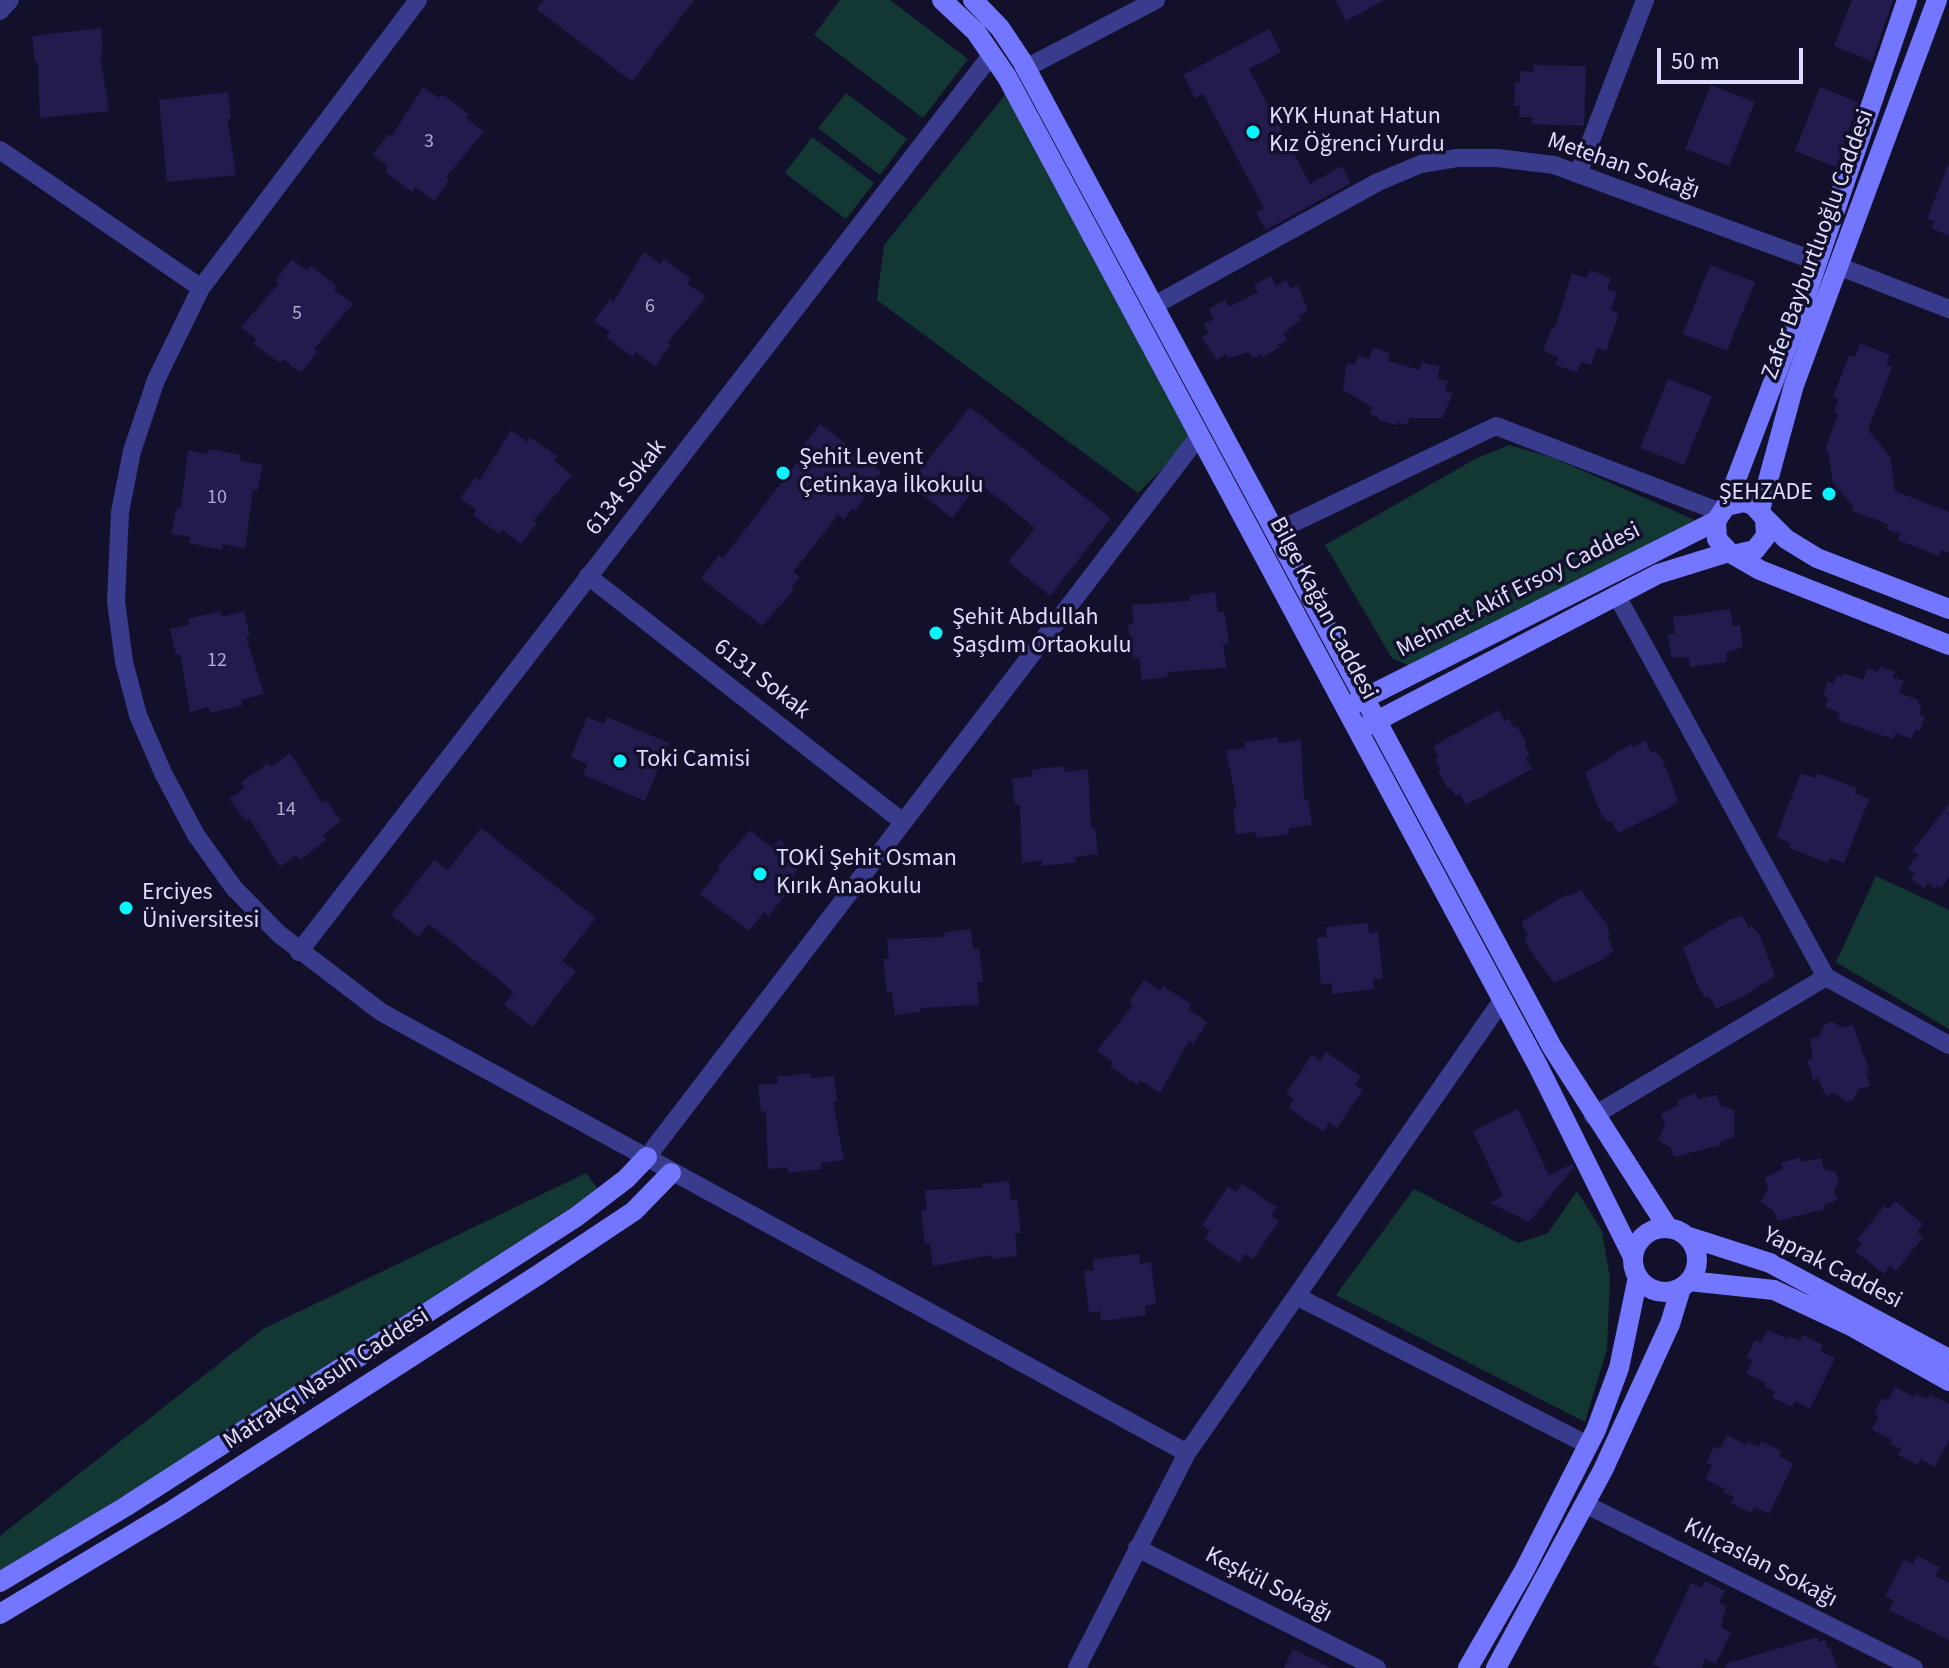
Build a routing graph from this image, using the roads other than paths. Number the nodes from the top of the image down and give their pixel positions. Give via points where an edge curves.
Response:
1 (10, 0) edge
2 (418, 0) edge
3 (942, 0) edge
4 (973, 0) edge
5 (1156, 0) edge
6 (1645, 0) edge
7 (1907, 0) edge
8 (1937, 0) edge
9 (0, 11) edge
10 (992, 54) junction
11 (1026, 68) junction
12 (0, 150) edge
13 (1578, 174) junction
14 (1828, 264) junction
15 (201, 288) junction
16 (1153, 306) junction
17 (1949, 309) edge
18 (1199, 436) junction
19 (1721, 513) junction
20 (1763, 514) junction
21 (1275, 532) junction
22 (1733, 553) junction
23 (588, 576) junction
24 (1617, 596) junction
25 (1949, 609) edge
26 (1949, 645) edge
27 (1365, 698) junction
28 (1346, 708) junction
29 (1377, 720) junction
30 (1358, 731) junction
31 (903, 822) junction
32 (299, 952) junction
33 (1826, 977) junction
34 (1503, 999) junction
35 (1949, 1045) edge
36 (1593, 1116) junction
37 (647, 1157) junction
38 (671, 1173) junction
39 (1677, 1232) junction
40 (1635, 1267) junction
41 (1685, 1285) junction
42 (1296, 1296) junction
43 (1949, 1359) edge
44 (1949, 1381) edge
45 (1588, 1445) junction
46 (1187, 1453) junction
47 (1585, 1504) junction
48 (1137, 1548) junction
49 (0, 1582) edge
50 (0, 1614) edge
51 (1077, 1668) edge
52 (1377, 1668) edge
53 (1468, 1668) edge
54 (1496, 1668) edge
55 (1914, 1668) edge

1 - 9 street
2 - 15 street
3 - 10 street, Bilge Kağan Caddesi
4 - 11 street, Bilge Kağan Caddesi via 1000,28
5 - 11 street
6 - 13 street
7 - 14 street, Zafer Bayburtluoğlu Caddesi
8 - 14 street, Zafer Bayburtluoğlu Caddesi
10 - 18 street, Bilge Kağan Caddesi
10 - 23 street, 6134 Sokak
11 - 16 street, Bilge Kağan Caddesi
12 - 15 street
13 - 14 street, Metehan Sokağı
13 - 16 street, Metehan Sokağı via 1554,165 1497,158 1421,164 1378,182
14 - 17 street, Metehan Sokağı
14 - 19 street, Zafer Bayburtluoğlu Caddesi
14 - 20 street, Zafer Bayburtluoğlu Caddesi
15 - 32 street via 160,369 132,451 117,532 119,635 138,715 179,805 234,888
16 - 21 street, Bilge Kağan Caddesi
18 - 28 street, Bilge Kağan Caddesi
18 - 31 street
19 - 20 street via 1744,502
19 - 21 street via 1496,426
19 - 22 street via 1717,539
19 - 27 street, Mehmet Akif Ersoy Caddesi
20 - 22 street via 1762,544
20 - 25 street via 1786,539 1817,558
21 - 27 street, Bilge Kağan Caddesi
22 - 24 street, Mehmet Akif Ersoy Caddesi via 1684,564
22 - 26 street via 1760,570
23 - 31 street, 6131 Sokak
23 - 32 street, 6134 Sokak
24 - 29 street, Mehmet Akif Ersoy Caddesi
24 - 33 street
27 - 28 street, Mehmet Akif Ersoy Caddesi
27 - 29 street, Bilge Kağan Caddesi
28 - 30 street, Bilge Kağan Caddesi
29 - 30 street, Mehmet Akif Ersoy Caddesi
29 - 36 street, Bilge Kağan Caddesi
30 - 34 street, Bilge Kağan Caddesi
31 - 37 street
32 - 37 street via 381,1012
33 - 35 street
33 - 36 street
34 - 40 street, Bilge Kağan Caddesi
34 - 42 street
36 - 39 street, Bilge Kağan Caddesi
37 - 38 street
37 - 49 street, Matrakçı Nasuh Caddesi via 576,1217
38 - 46 street
38 - 50 street, Matrakçı Nasuh Caddesi via 634,1211 538,1275 173,1510
39 - 40 street via 1649,1233 1636,1247
39 - 41 street via 1696,1253 1697,1263
39 - 43 street, Yaprak Caddesi via 1770,1263
40 - 41 street via 1652,1290
40 - 45 street via 1619,1368
41 - 44 street, Yaprak Caddesi via 1774,1290
41 - 47 street
42 - 45 street
42 - 46 street
45 - 53 street
46 - 48 street
47 - 54 street
47 - 55 street, Kılıçaslan Sokağı
48 - 51 street
48 - 52 street, Keşkül Sokağı

